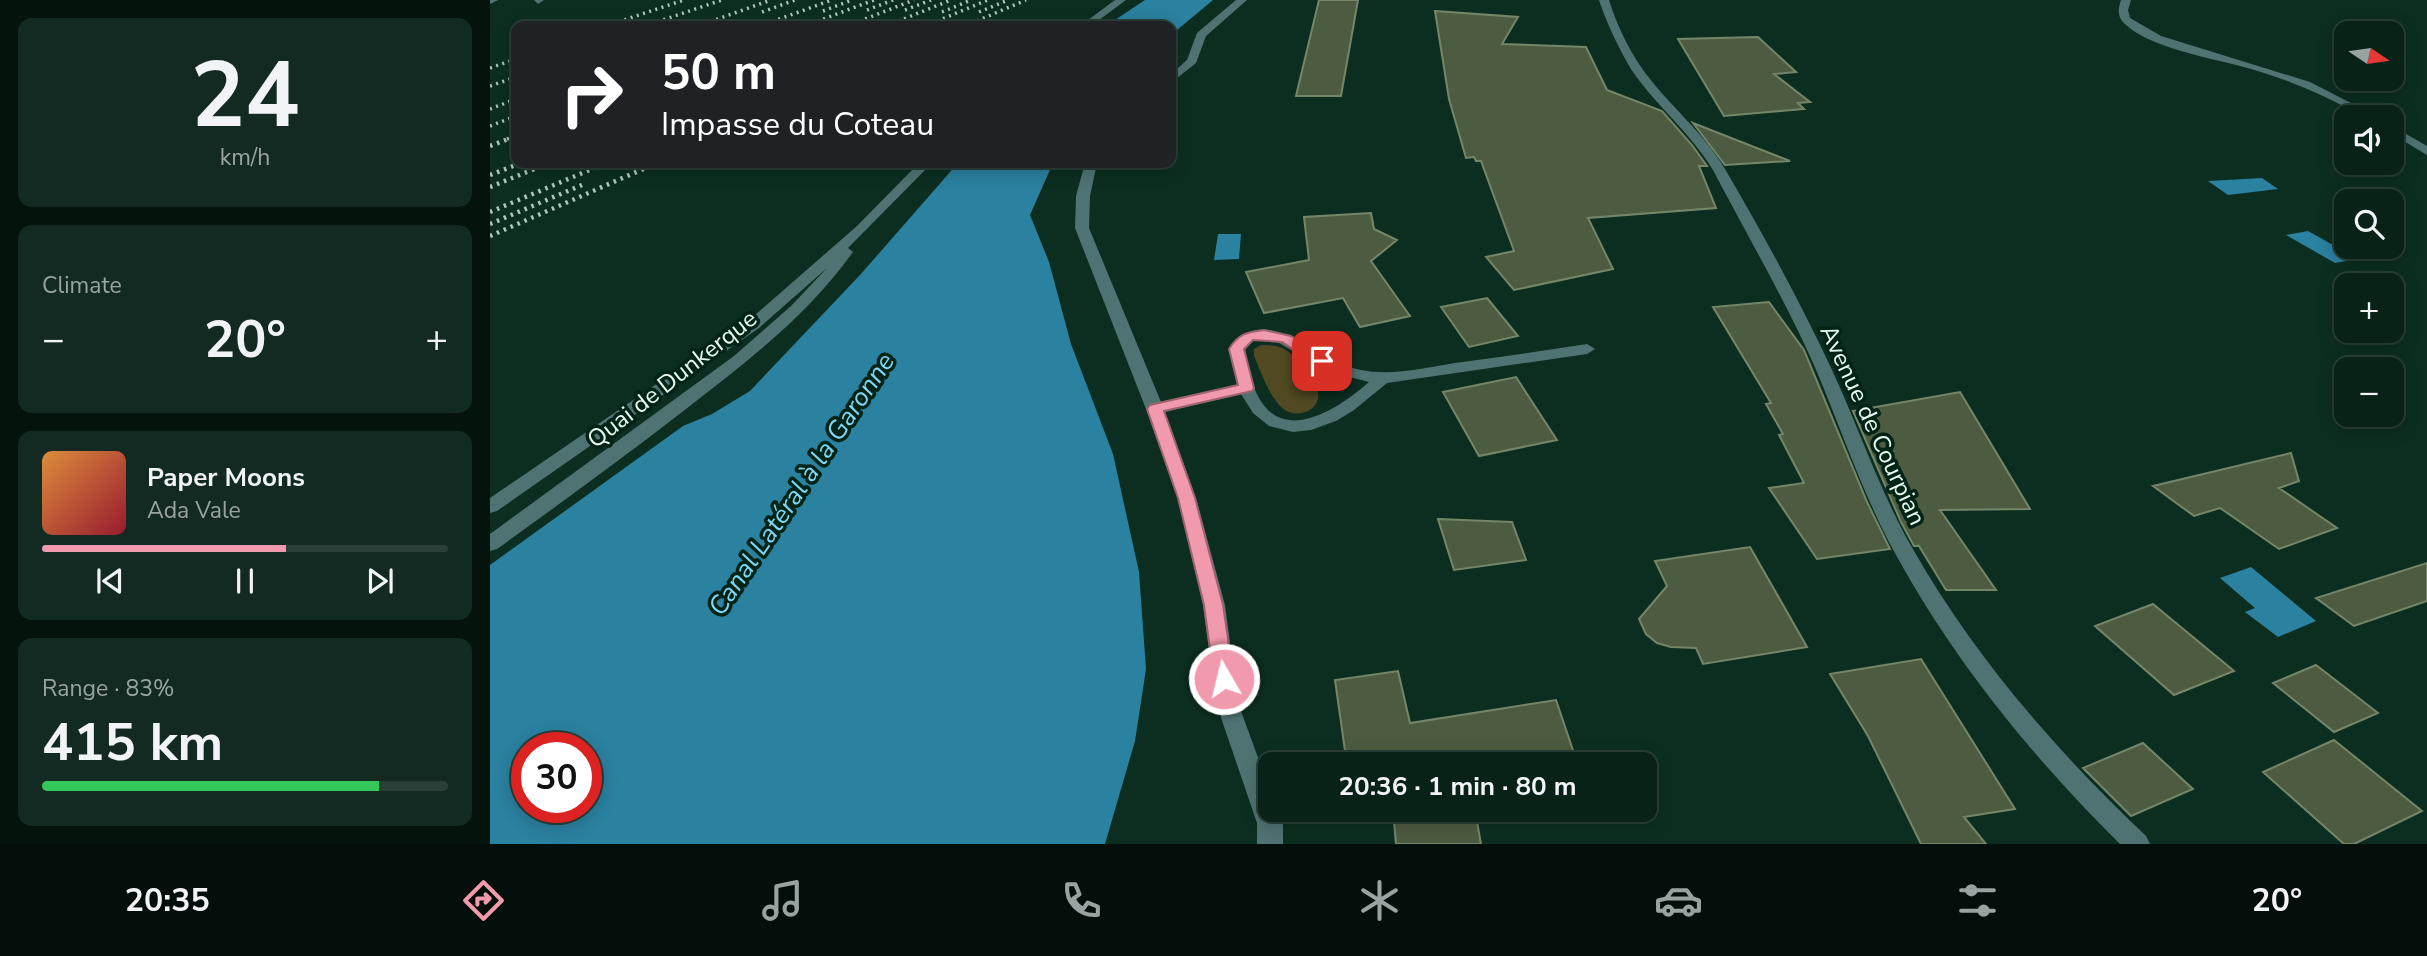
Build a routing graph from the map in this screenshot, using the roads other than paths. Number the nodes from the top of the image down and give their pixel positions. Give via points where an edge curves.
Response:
1 (1121, 0) edge
2 (1242, 0) edge
3 (1604, 0) edge
4 (2126, 0) edge
5 (1092, 21) edge
6 (1176, 75) edge
7 (2350, 105) edge
8 (2404, 137) edge
9 (2427, 151) edge
10 (921, 168) edge
11 (1090, 168) edge
12 (862, 229) junction
13 (1587, 349) dead end
14 (1382, 379) junction
15 (1246, 388) junction
16 (1155, 409) junction
17 (490, 507) edge
18 (490, 544) edge
19 (1270, 844) edge
20 (2137, 844) edge

1 - 5 street
2 - 6 street via 1201,35 1192,61
3 - 20 street, Avenue de Courpian via 1637,69 1703,144 1719,170 1824,368 1911,564 1967,652 2071,778
4 - 7 street via 2123,15 2143,31 2308,82
8 - 9 street
10 - 12 street, Quai de Dunkerque
11 - 16 street via 1082,228
12 - 17 street, Quai de Dunkerque via 741,334
12 - 18 street, Quai de Dunkerque via 828,278 768,337
13 - 14 street
14 - 15 street via 1330,418 1297,427 1269,419
14 - 15 street via 1332,367 1298,344 1264,335 1250,336 1237,349
15 - 16 street
16 - 19 street via 1187,498 1214,605 1227,703 1270,823

